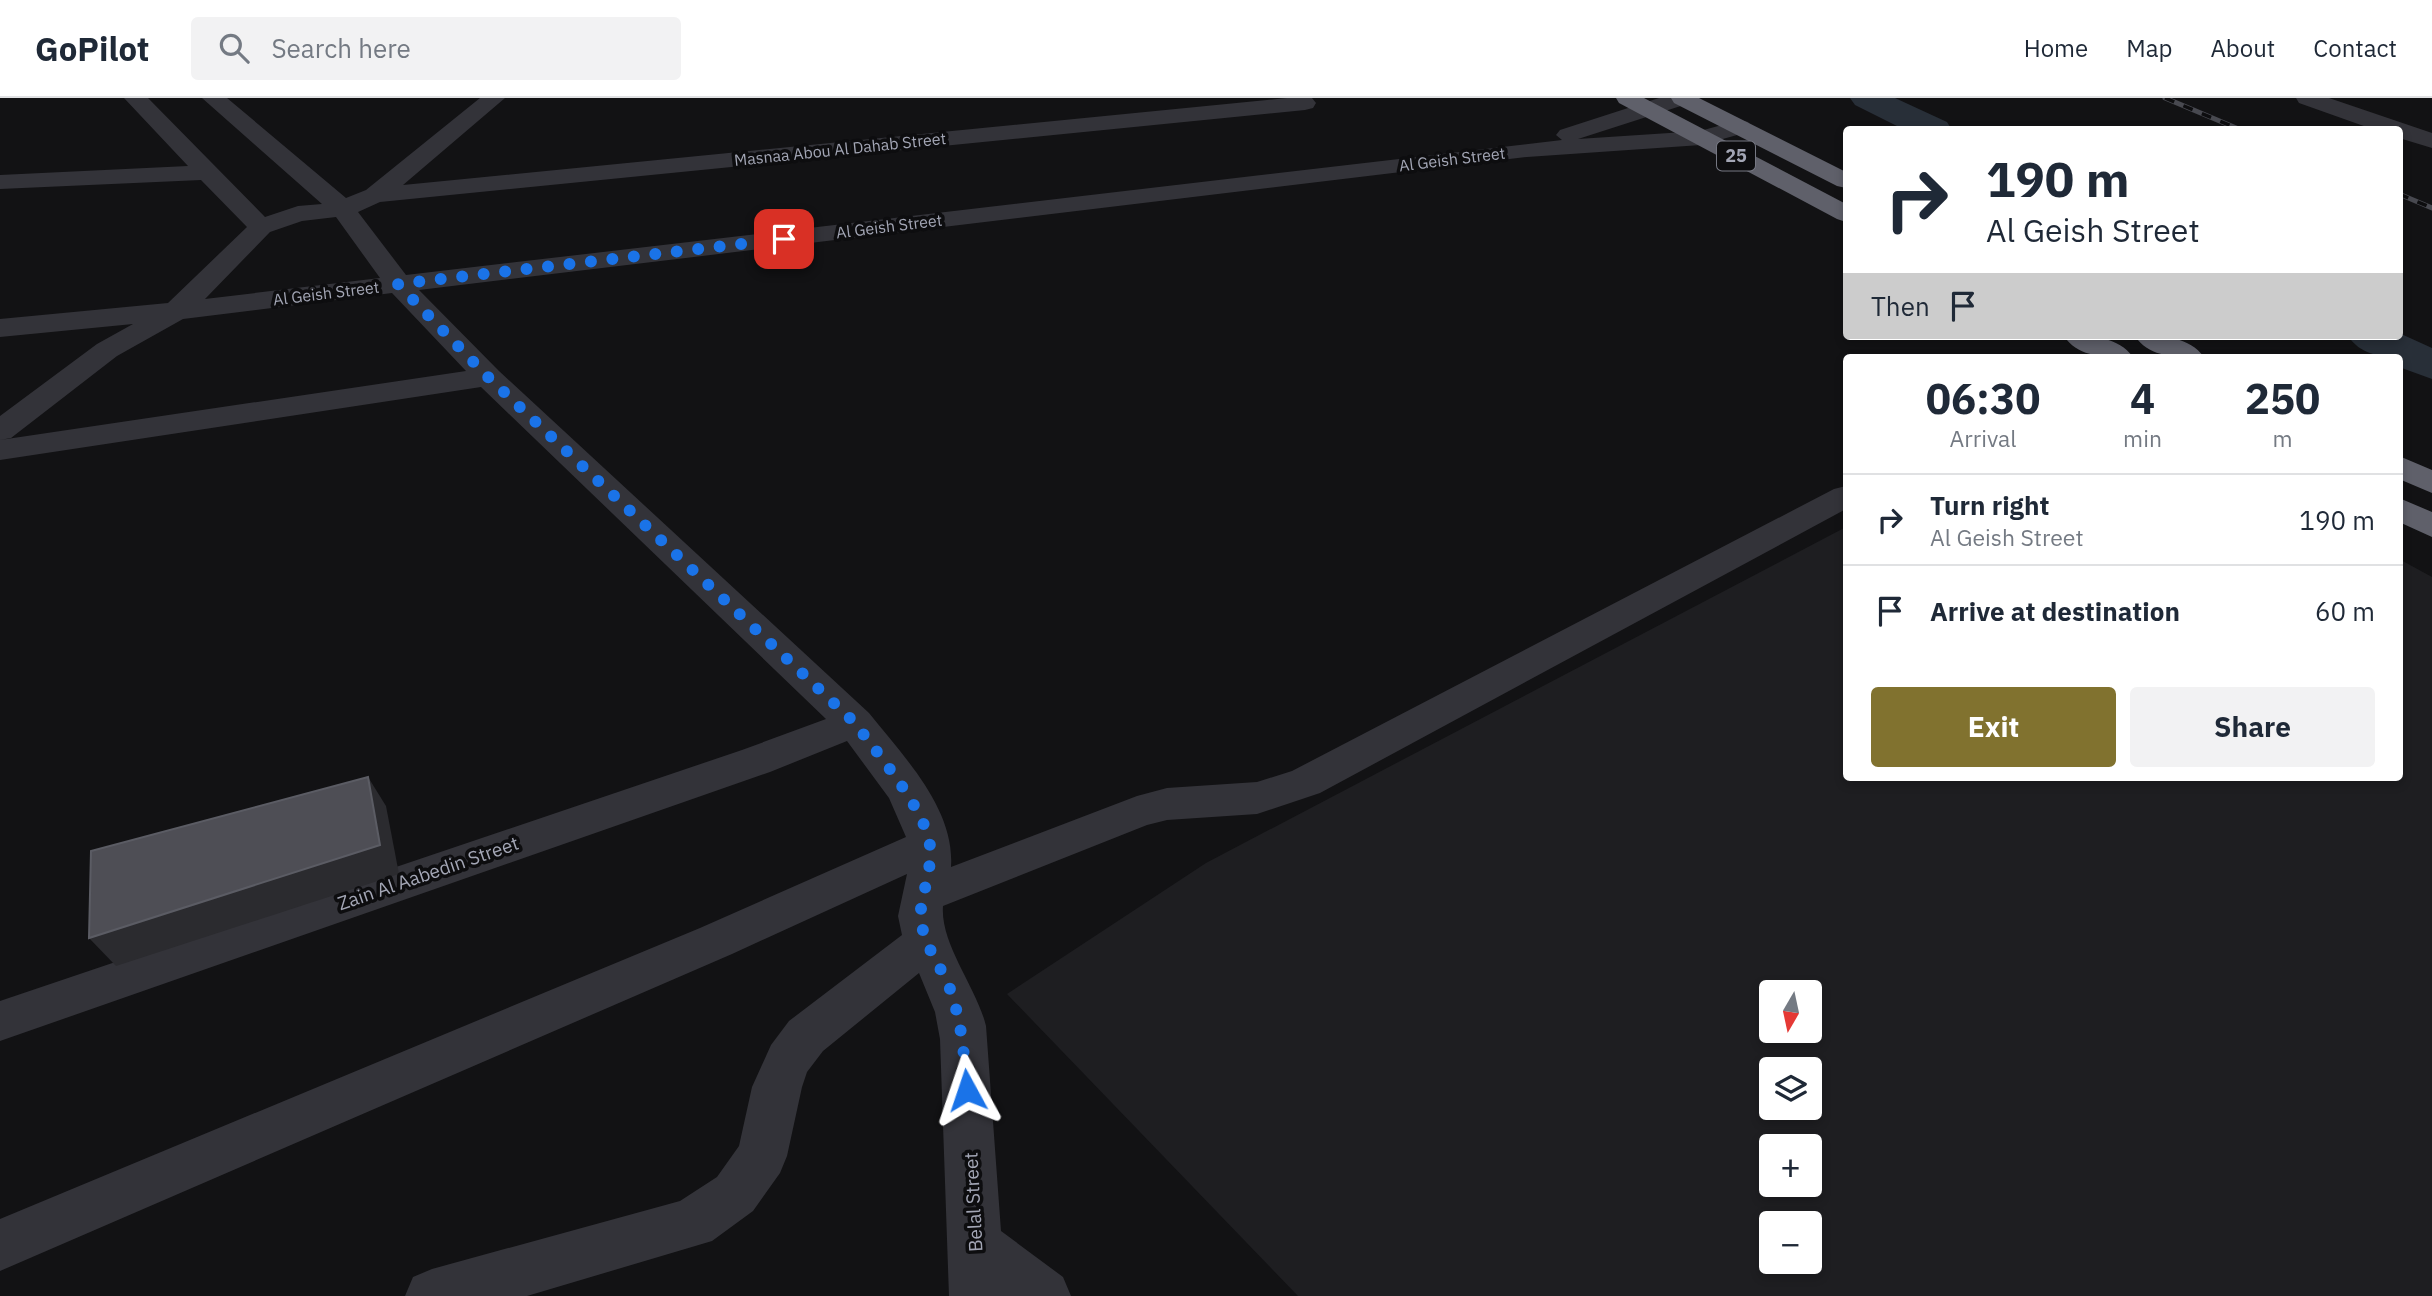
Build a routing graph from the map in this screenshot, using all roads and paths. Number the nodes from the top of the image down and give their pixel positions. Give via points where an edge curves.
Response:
1 (135, 98) edge
2 (213, 98) edge
3 (494, 98) edge
4 (1682, 98) edge
5 (2307, 98) edge
6 (1305, 103) dead end
7 (1636, 103) edge
8 (2388, 126) edge
9 (1740, 127) junction
10 (2403, 131) edge
11 (1701, 138) junction
12 (2432, 141) edge
13 (1527, 150) junction
14 (207, 172) junction
15 (1843, 179) edge
16 (0, 182) edge
17 (375, 195) junction
18 (343, 209) junction
19 (1843, 212) edge
20 (261, 227) junction
21 (398, 284) junction
22 (176, 311) junction
23 (0, 328) edge
24 (2085, 340) edge
25 (2157, 340) edge
26 (2109, 354) edge
27 (2183, 354) edge
28 (488, 377) junction
29 (0, 431) edge
30 (0, 450) edge
31 (2403, 468) edge
32 (2432, 483) edge
33 (1843, 498) edge
34 (2403, 510) edge
35 (2432, 526) edge
36 (855, 723) junction
37 (930, 845) junction
38 (926, 919) junction
39 (0, 1021) edge
40 (0, 1245) edge
41 (976, 1271) edge
42 (432, 1296) edge
43 (1044, 1296) edge

1 - 14 street
2 - 18 street
3 - 17 street
4 - 7 street, Al Geish Street
4 - 9 highway, 25
5 - 8 street
6 - 17 street, Masnaa Abou Al Dahab Street
7 - 11 highway, 25
7 - 13 street, Al Geish Street
9 - 11 street, Al Geish Street
9 - 15 highway, 25
10 - 12 street
11 - 13 street, Al Geish Street
11 - 19 highway, 25
13 - 21 street, Al Geish Street
14 - 16 street
14 - 20 street
17 - 18 street
18 - 20 street via 298,214
18 - 21 street
20 - 22 street
21 - 22 street, Al Geish Street
21 - 28 street
22 - 23 street, Al Geish Street
22 - 29 street via 113,346
24 - 26 highway
25 - 27 highway
28 - 30 street
28 - 36 street
31 - 32 highway
33 - 38 street via 1306,782 1257,798 1167,804 1137,813
34 - 35 highway
36 - 37 street via 926,826
36 - 39 street, Zain Al Aabedin Street
37 - 38 street
37 - 40 street via 703,947
38 - 41 street, Belal Street via 961,1024
38 - 42 street via 806,1036 788,1060 776,1087 762,1156 735,1194 693,1223
41 - 43 street

